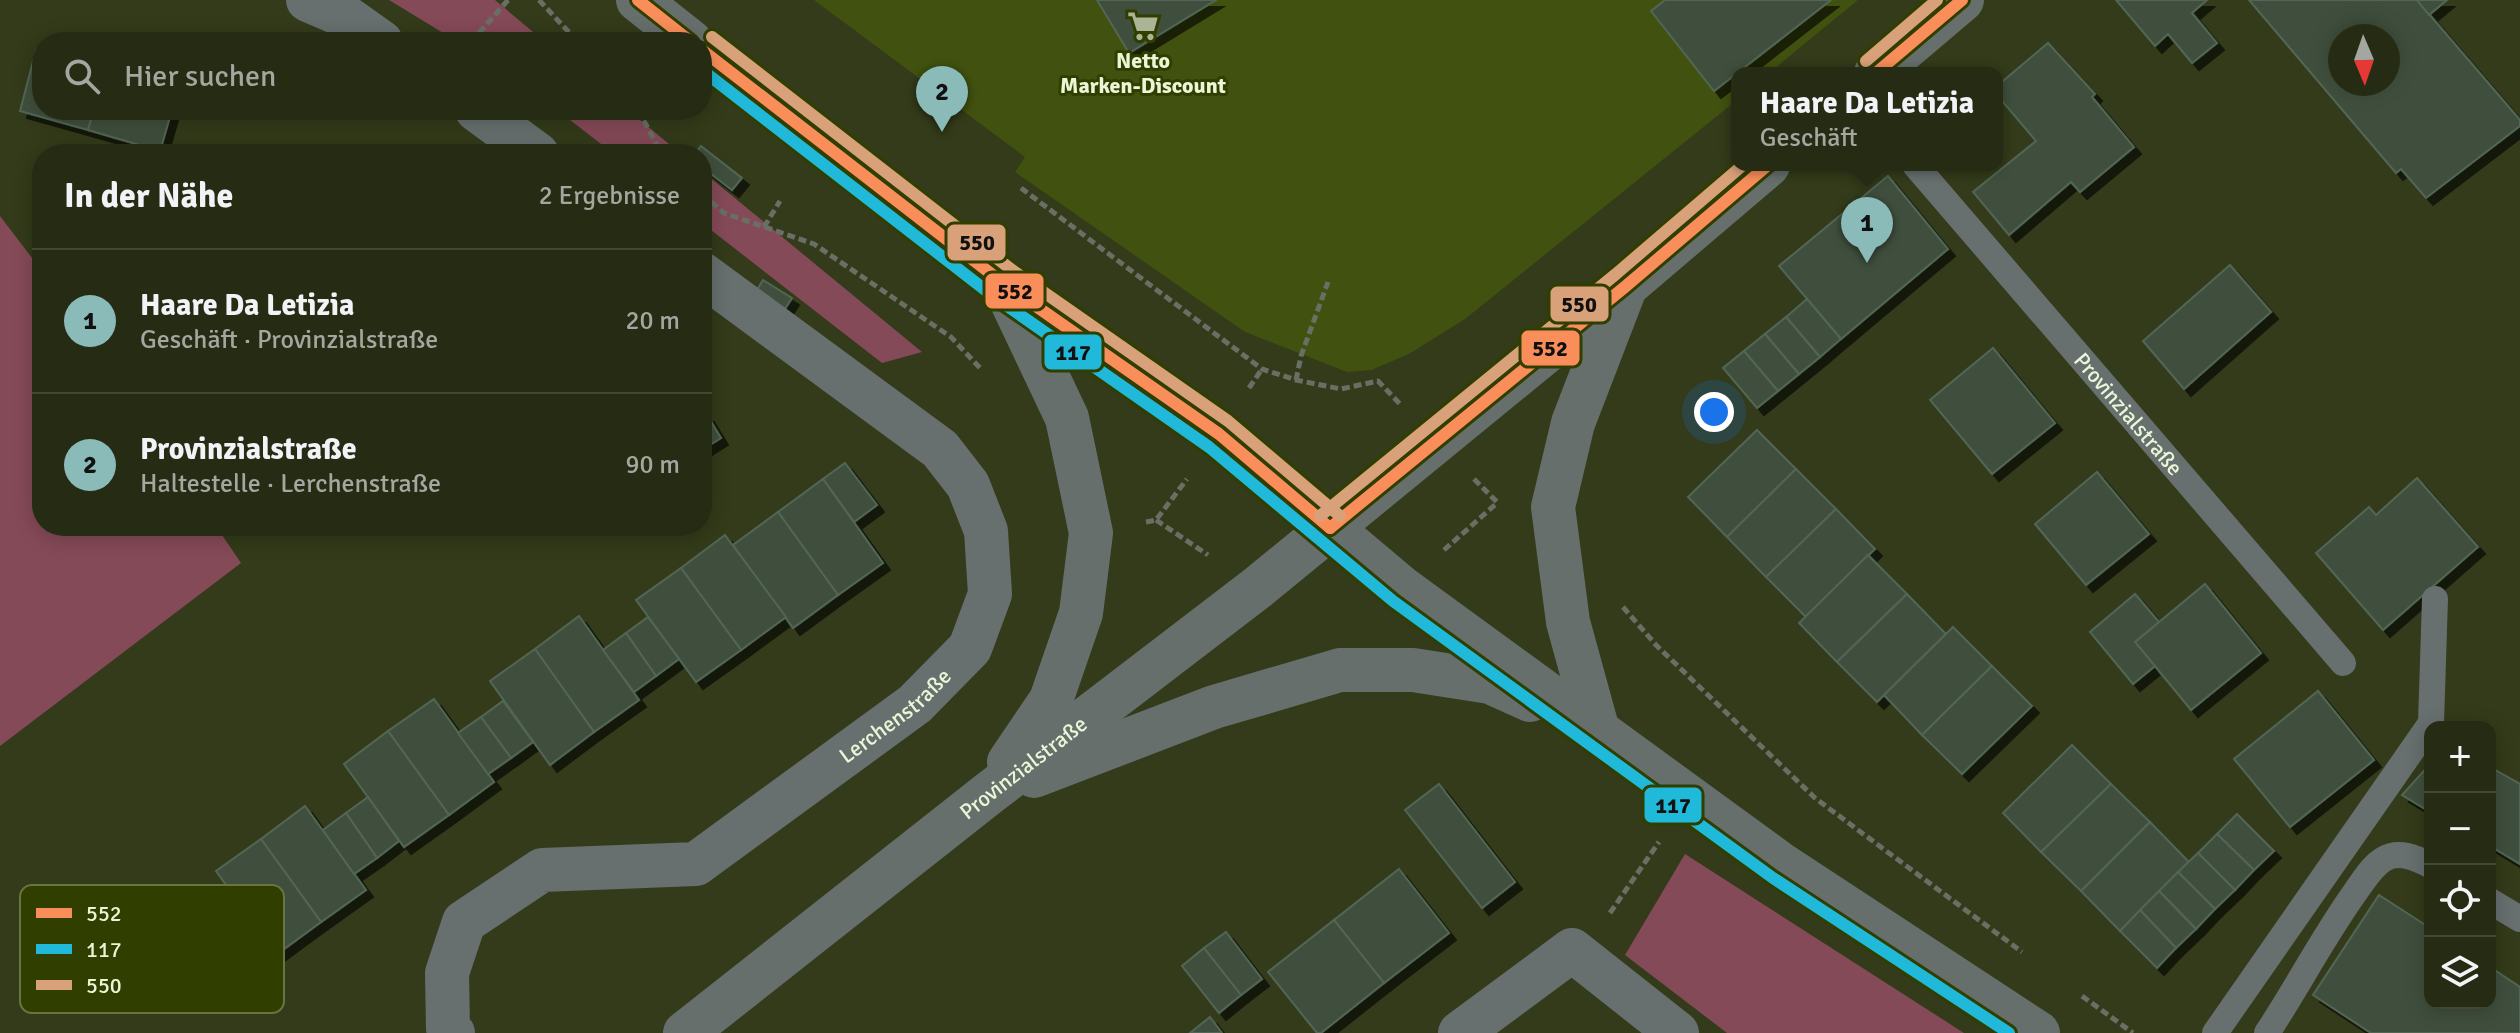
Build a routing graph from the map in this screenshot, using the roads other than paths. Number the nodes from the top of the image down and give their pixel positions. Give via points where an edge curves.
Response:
1 (308, 0) edge
2 (638, 0) edge
3 (1962, 0) edge
4 (367, 32) edge
5 (678, 32) edge
6 (712, 58) edge
7 (1883, 67) edge
8 (491, 120) edge
9 (523, 144) edge
10 (1761, 171) edge
11 (1920, 171) edge
12 (712, 281) edge
13 (1003, 283) junction
14 (1626, 286) junction
15 (1330, 528) junction
16 (2435, 599) dead end
17 (2343, 663) dead end
18 (1598, 731) junction
19 (988, 794) junction
20 (2424, 862) edge
21 (2496, 905) edge
22 (2520, 919) edge
23 (453, 1033) edge
24 (685, 1033) edge
25 (1460, 1033) edge
26 (1677, 1033) edge
27 (2038, 1033) edge
28 (2215, 1033) edge
29 (2267, 1033) edge

1 - 4 street
2 - 5 main road
3 - 7 main road
6 - 13 main road
8 - 9 street
10 - 14 main road, Provinzialstraße
11 - 17 lane, Provinzialstraße
12 - 23 street, Lerchenstraße via 940,449 968,485 986,531 990,594 970,648 915,704 696,864 542,870 464,922 447,973 448,1028
13 - 15 main road via 1219,434
13 - 19 main road via 1067,418 1091,533 1081,613 1051,700
14 - 15 main road, Provinzialstraße
14 - 18 main road via 1573,423 1553,507 1568,622
15 - 18 main road via 1402,588
15 - 19 main road, Provinzialstraße
16 - 28 lane via 2431,723
18 - 19 main road via 1490,682 1413,670 1340,670 1214,707
18 - 27 main road via 1782,865
19 - 24 main road, Provinzialstraße
20 - 29 lane via 2399,855 2372,869
21 - 22 lane
25 - 26 street via 1572,950

